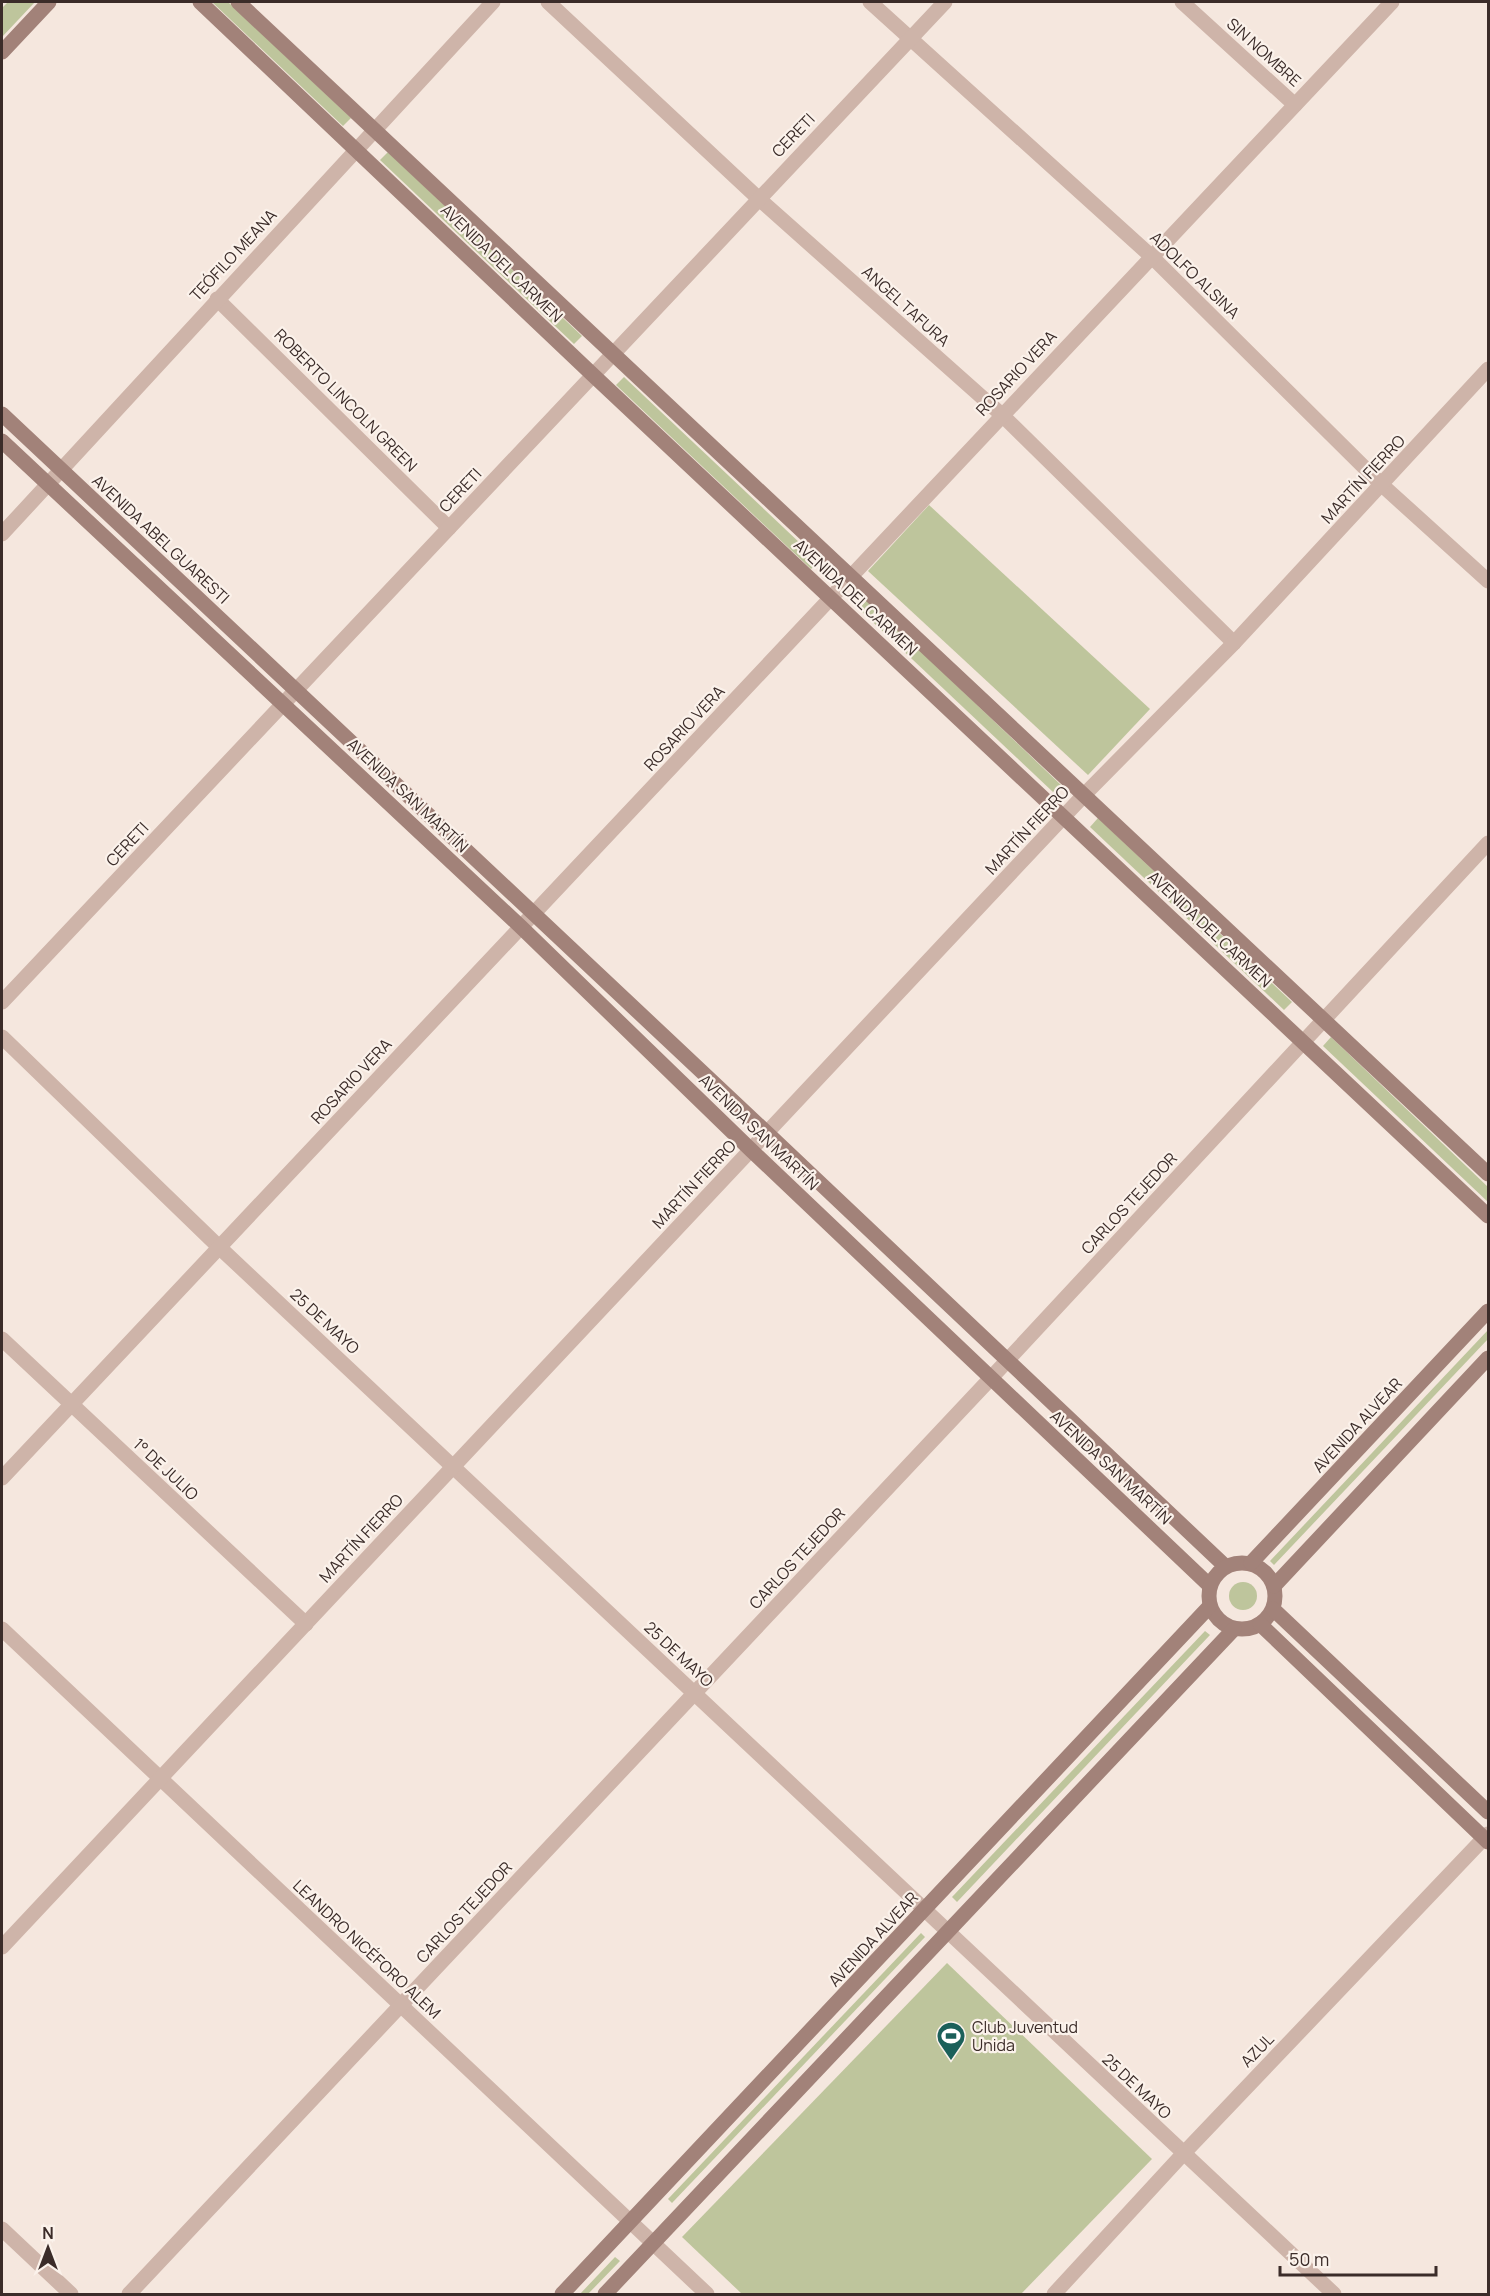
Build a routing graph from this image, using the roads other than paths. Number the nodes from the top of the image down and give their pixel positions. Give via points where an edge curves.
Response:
1 (49, 2) edge
2 (200, 2) edge
3 (238, 2) edge
4 (493, 2) edge
5 (548, 2) edge
6 (870, 2) edge
7 (945, 2) edge
8 (1182, 2) edge
9 (1392, 2) edge
10 (909, 39) junction
11 (2, 52) edge
12 (1295, 105) junction
13 (374, 130) junction
14 (356, 149) junction
15 (758, 198) junction
16 (1151, 256) junction
17 (217, 298) junction
18 (612, 354) junction
19 (1488, 369) edge
20 (593, 375) junction
21 (2, 414) edge
22 (1002, 415) junction
23 (2, 441) edge
24 (61, 470) junction
25 (1382, 485) junction
26 (47, 486) junction
27 (449, 528) junction
28 (2, 534) edge
29 (850, 577) junction
30 (1488, 581) edge
31 (831, 598) junction
32 (1234, 643) junction
33 (296, 691) junction
34 (284, 704) junction
35 (1084, 795) junction
36 (1064, 817) junction
37 (1488, 843) edge
38 (533, 915) junction
39 (521, 927) junction
40 (2, 1002) edge
41 (1322, 1020) junction
42 (2, 1037) edge
43 (1304, 1042) junction
44 (767, 1133) junction
45 (751, 1150) junction
46 (1488, 1174) edge
47 (1488, 1216) edge
48 (219, 1247) junction
49 (1488, 1311) edge
50 (2, 1339) edge
51 (1488, 1358) edge
52 (1007, 1359) junction
53 (991, 1378) junction
54 (71, 1405) junction
55 (453, 1467) junction
56 (2, 1478) edge
57 (1251, 1563) junction
58 (1225, 1566) junction
59 (1209, 1585) junction
60 (1274, 1586) junction
61 (1209, 1607) junction
62 (1273, 1609) junction
63 (306, 1624) junction
64 (1260, 1624) junction
65 (2, 1629) edge
66 (1234, 1629) junction
67 (694, 1693) junction
68 (160, 1779) junction
69 (1488, 1812) edge
70 (1487, 1838) edge
71 (925, 1910) junction
72 (948, 1932) junction
73 (2, 1947) edge
74 (401, 2006) junction
75 (1183, 2154) junction
76 (630, 2222) junction
77 (2, 2229) edge
78 (653, 2244) junction
79 (71, 2295) edge
80 (129, 2295) edge
81 (562, 2295) edge
82 (605, 2295) edge
83 (707, 2295) edge
84 (1054, 2295) edge
85 (1334, 2295) edge

1 - 11 main road
2 - 14 main road, AVENIDA DEL CARMEN
3 - 13 main road, AVENIDA DEL CARMEN
4 - 13 street, TEÓFILO MEANA
5 - 15 street, ANGEL TAFURA
6 - 10 street, ADOLFO ALSINA
7 - 10 street, CERETI
8 - 12 street, SIN NOMBRE
9 - 12 street, ROSARIO VERA
10 - 15 street, CERETI
10 - 16 street, ADOLFO ALSINA
12 - 16 street, ROSARIO VERA
13 - 14 street, TEÓFILO MEANA
13 - 18 main road, AVENIDA DEL CARMEN
14 - 17 street, TEÓFILO MEANA
14 - 20 main road, AVENIDA DEL CARMEN
15 - 18 street, CERETI
15 - 22 street, ANGEL TAFURA
16 - 22 street, ROSARIO VERA
16 - 25 street, ADOLFO ALSINA
17 - 24 street, TEÓFILO MEANA
17 - 27 street, ROBERTO LINCOLN GREEN
18 - 20 street, CERETI
18 - 29 main road, AVENIDA DEL CARMEN
19 - 25 street, MARTÍN FIERRO
20 - 27 street, CERETI
20 - 31 main road, AVENIDA DEL CARMEN
21 - 24 main road, AVENIDA ABEL GUARESTI
22 - 29 street, ROSARIO VERA
22 - 32 street, ANGEL TAFURA
23 - 26 main road
24 - 26 street, TEÓFILO MEANA
24 - 33 main road, AVENIDA ABEL GUARESTI
25 - 30 street, ADOLFO ALSINA
25 - 32 street, MARTÍN FIERRO
26 - 28 street, TEÓFILO MEANA
26 - 34 main road
27 - 33 street, CERETI
29 - 31 street, ROSARIO VERA
29 - 35 main road, AVENIDA DEL CARMEN
31 - 36 main road, AVENIDA DEL CARMEN
31 - 38 street, ROSARIO VERA
32 - 35 street, MARTÍN FIERRO
33 - 34 street, CERETI
33 - 38 main road, AVENIDA SAN MARTÍN
34 - 39 main road, AVENIDA SAN MARTÍN
34 - 40 street, CERETI
35 - 36 street, MARTÍN FIERRO
35 - 41 main road, AVENIDA DEL CARMEN
36 - 43 main road, AVENIDA DEL CARMEN
36 - 44 street, MARTÍN FIERRO
37 - 41 street, CARLOS TEJEDOR
38 - 39 street, ROSARIO VERA
38 - 44 main road, AVENIDA SAN MARTÍN
39 - 45 main road, AVENIDA SAN MARTÍN
39 - 48 street, ROSARIO VERA
41 - 43 street, CARLOS TEJEDOR
41 - 46 main road, AVENIDA DEL CARMEN
42 - 48 street, 25 DE MAYO
43 - 47 main road, AVENIDA DEL CARMEN
43 - 52 street, CARLOS TEJEDOR
44 - 45 street, MARTÍN FIERRO
44 - 52 main road, AVENIDA SAN MARTÍN
45 - 53 main road, AVENIDA SAN MARTÍN
45 - 55 street, MARTÍN FIERRO
48 - 54 street, ROSARIO VERA
48 - 55 street, 25 DE MAYO
49 - 57 main road, AVENIDA ALVEAR
50 - 54 street, 1° DE JULIO
51 - 60 main road
52 - 53 street, CARLOS TEJEDOR
52 - 58 main road, AVENIDA SAN MARTÍN
53 - 59 main road, AVENIDA SAN MARTÍN
53 - 67 street, CARLOS TEJEDOR
54 - 56 street, ROSARIO VERA
54 - 63 street, 1° DE JULIO
55 - 63 street, MARTÍN FIERRO
55 - 67 street, 25 DE MAYO
57 - 58 main road
57 - 60 main road via 1269,1576
58 - 59 main road
59 - 61 main road
60 - 62 main road
61 - 66 main road via 1215,1617
61 - 71 main road, AVENIDA ALVEAR
62 - 64 main road
62 - 69 main road
63 - 68 street, MARTÍN FIERRO
64 - 66 main road
64 - 70 main road
65 - 68 street, LEANDRO NICÉFORO ALEM
66 - 72 main road
67 - 71 street, 25 DE MAYO
67 - 74 street, CARLOS TEJEDOR
68 - 73 street, MARTÍN FIERRO
68 - 74 street, LEANDRO NICÉFORO ALEM
70 - 75 street, AZUL
71 - 72 street, 25 DE MAYO
71 - 76 main road, AVENIDA ALVEAR
72 - 75 street, 25 DE MAYO
72 - 78 main road
74 - 76 street, LEANDRO NICÉFORO ALEM
74 - 80 street, CARLOS TEJEDOR
75 - 84 street, AZUL
75 - 85 street, 25 DE MAYO
76 - 78 street, LEANDRO NICÉFORO ALEM
76 - 81 main road, AVENIDA ALVEAR
77 - 79 street
78 - 82 main road
78 - 83 street, LEANDRO NICÉFORO ALEM

